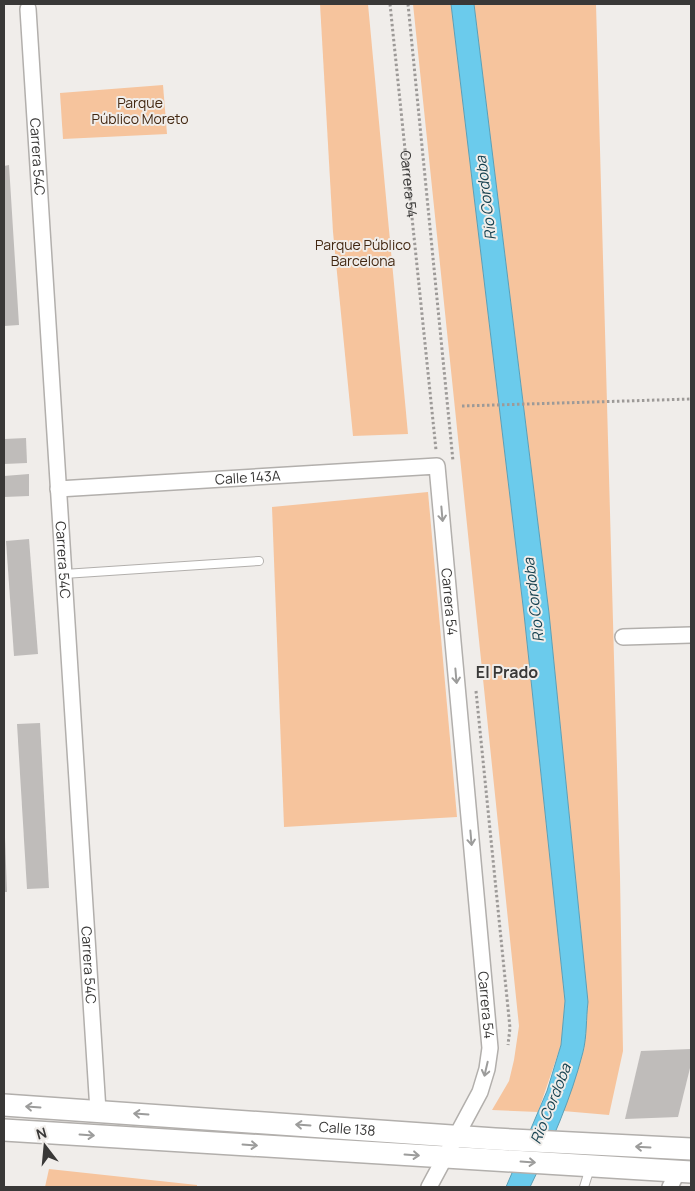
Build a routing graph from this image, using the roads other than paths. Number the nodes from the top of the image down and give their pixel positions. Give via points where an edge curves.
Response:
1 (28, 9) dead end
2 (437, 466) joint
3 (58, 489) junction
4 (259, 561) dead end
5 (64, 574) junction
6 (691, 636) edge
7 (623, 637) dead end
8 (4, 1105) edge
9 (98, 1112) junction
10 (4, 1130) edge
11 (456, 1136) junction
12 (691, 1148) edge
13 (445, 1157) junction
14 (591, 1166) junction
15 (680, 1177) edge
16 (429, 1187) edge
17 (584, 1187) edge

1 - 3 street, Carrera 54C
2 - 3 street, Calle 143A
2 -> 11 street, Carrera 54 via 490,1048 480,1092
3 - 5 street, Carrera 54C
4 - 5 lane
5 - 9 street, Carrera 54C
6 - 7 street
9 -> 8 main road, Calle 138
11 -> 9 main road, Calle 138
10 -> 13 main road, Calle 138
12 -> 11 main road, Calle 138
11 - 13 street, Carrera 54
13 -> 14 main road, Calle 138
13 - 16 street, Carrera 54
14 - 15 main road, Calle 138
14 - 17 lane

